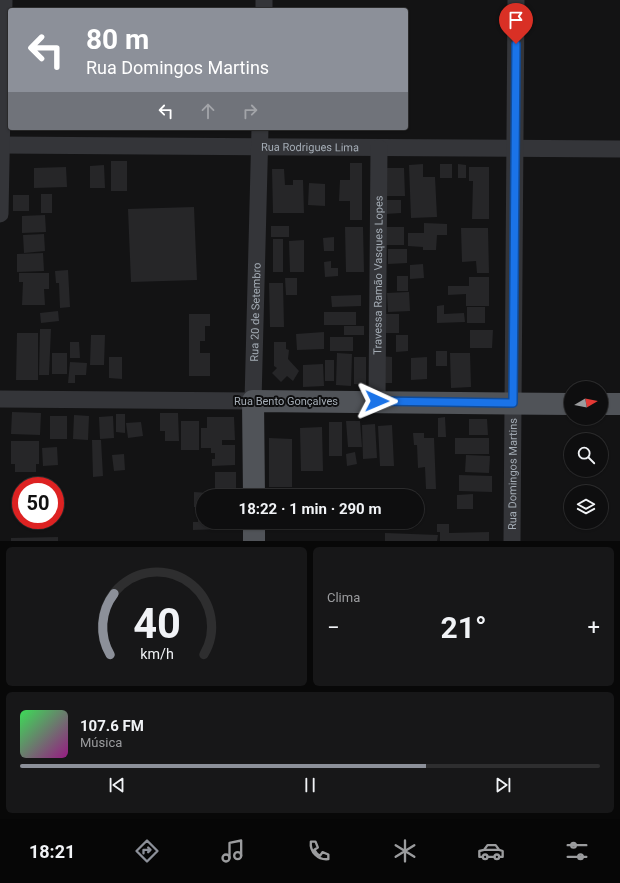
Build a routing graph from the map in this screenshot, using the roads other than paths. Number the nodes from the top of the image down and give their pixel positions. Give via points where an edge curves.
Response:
1 (4, 0) edge
2 (516, 0) edge
3 (260, 130) edge
4 (0, 146) edge
5 (259, 147) junction
6 (378, 148) junction
7 (515, 148) junction
8 (620, 149) edge
9 (0, 214) edge
10 (0, 399) edge
11 (253, 401) junction
12 (377, 401) junction
13 (513, 403) junction
14 (564, 404) edge
15 (608, 404) edge
16 (620, 404) edge
17 (254, 489) edge
18 (254, 529) edge
19 (254, 541) edge
20 (512, 541) edge

1 - 4 street
2 - 7 street, Rua Domingos Martins
3 - 5 street, Rua 20 de Setembro
4 - 5 street, Rua Rodrigues Lima
4 - 9 street
5 - 6 street, Rua Rodrigues Lima
5 - 11 street, Rua 20 de Setembro
6 - 7 street, Rua Rodrigues Lima
6 - 12 street, Travessa Ramão Vasques Lopes
7 - 8 street, Rua Rodrigues Lima
7 - 13 street, Rua Domingos Martins
10 - 11 street, Rua Bento Gonçalves
11 - 12 main road, Rua Bento Gonçalves
11 - 17 main road, Rua 20 de Setembro
12 - 13 main road, Rua Bento Gonçalves
13 - 14 main road, Rua Bento Gonçalves
13 - 20 street, Rua Domingos Martins
15 - 16 main road
18 - 19 main road

